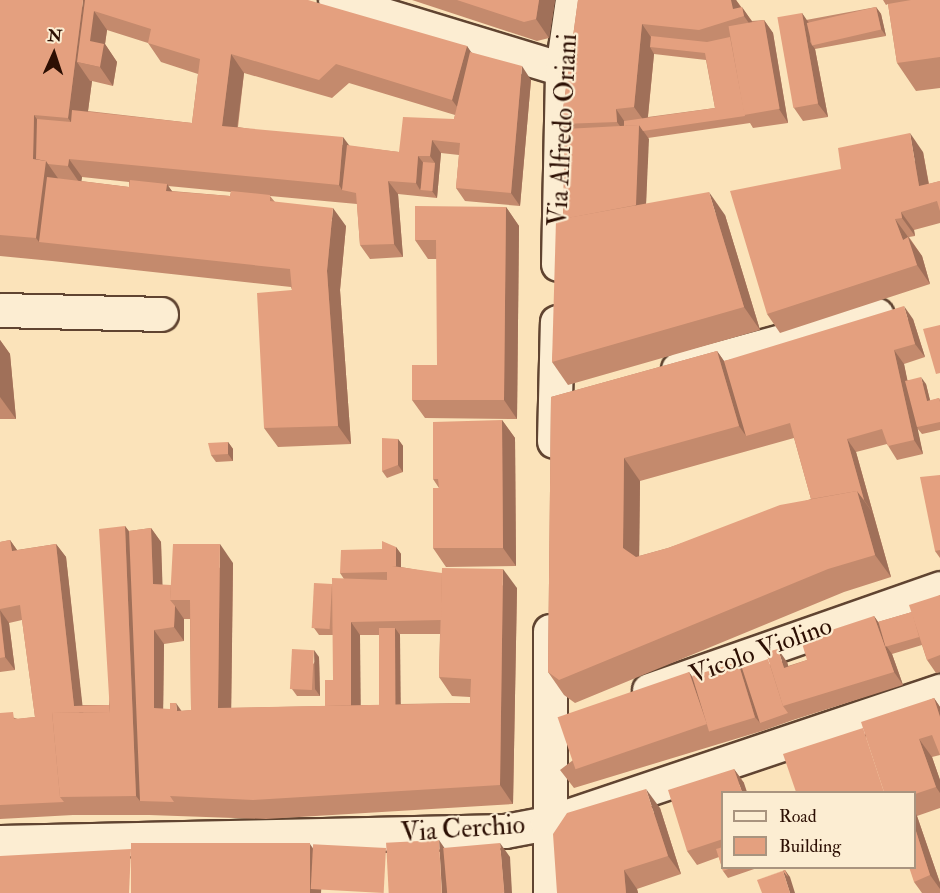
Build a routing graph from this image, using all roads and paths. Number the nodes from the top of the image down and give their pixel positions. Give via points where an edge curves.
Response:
1 (335, 0) edge
2 (572, 0) edge
3 (562, 69) junction
4 (0, 310) edge
5 (161, 314) dead end
6 (877, 315) edge
7 (647, 378) edge
8 (590, 394) edge
9 (555, 403) junction
10 (554, 475) edge
11 (940, 588) edge
12 (551, 595) edge
13 (940, 691) edge
14 (615, 702) edge
15 (582, 714) edge
16 (548, 726) junction
17 (547, 823) junction
18 (0, 842) edge
19 (550, 893) edge

1 - 3 street
2 - 3 street, Via Alfredo Oriani
3 - 9 street, Via Alfredo Oriani
4 - 5 street
6 - 7 street
8 - 9 street
9 - 10 street, Via Alfredo Oriani
11 - 14 street, Vicolo Violino
12 - 16 street
13 - 17 street, Via Cerchio
15 - 16 street
16 - 17 street
17 - 18 street, Via Cerchio via 505,831
17 - 19 street

